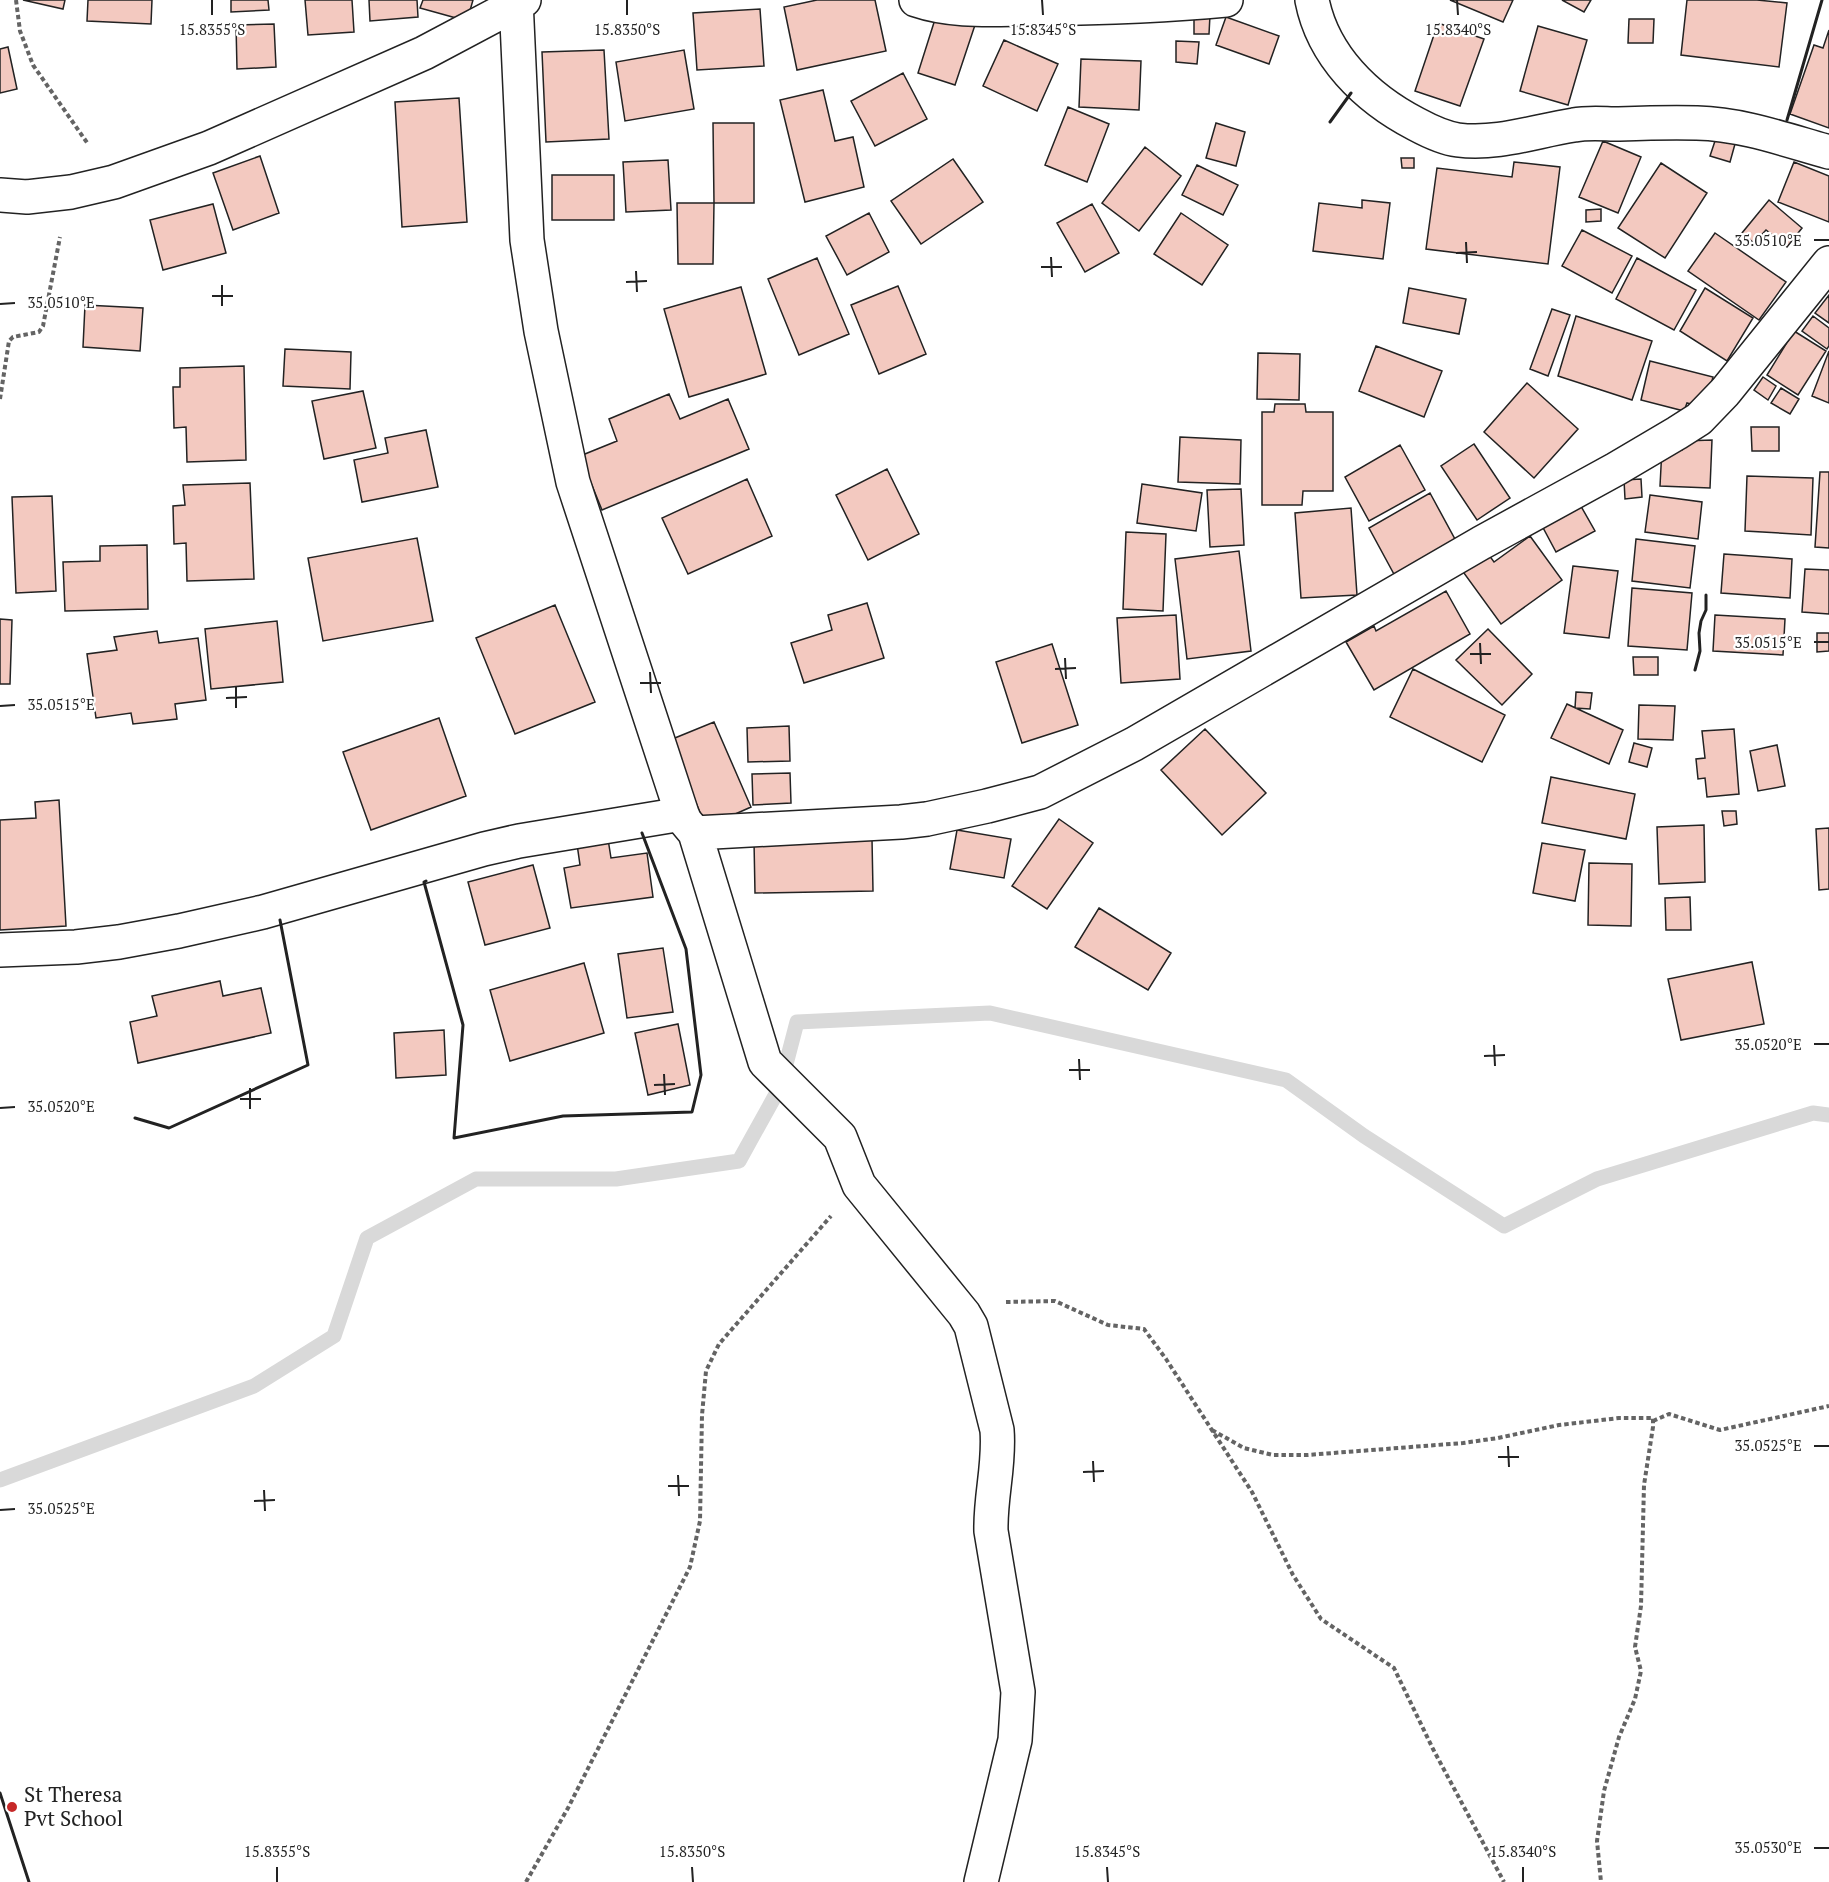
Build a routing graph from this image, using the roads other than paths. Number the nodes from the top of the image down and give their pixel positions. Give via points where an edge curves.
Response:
1 (916, 0) edge
2 (1226, 0) edge
3 (1312, 0) edge
4 (518, 1) edge
5 (1829, 152) edge
6 (0, 195) edge
7 (1829, 263) edge
8 (689, 824) junction
9 (0, 950) edge
10 (981, 1882) edge

1 - 2 street via 978,9 1155,6
3 - 5 street via 1319,28 1353,77 1402,117 1447,138 1484,142 1577,124 1698,123 1774,136
4 - 6 street via 424,52 209,148 114,182 71,192 27,197
4 - 8 street via 527,240 541,332 573,482
7 - 8 street via 1699,419 1134,744 1040,792 902,822
8 - 9 street via 519,841 263,912 179,931 76,947
8 - 10 street via 765,1062 840,1137 858,1185 971,1326 997,1430 991,1531 1018,1692 1015,1740

